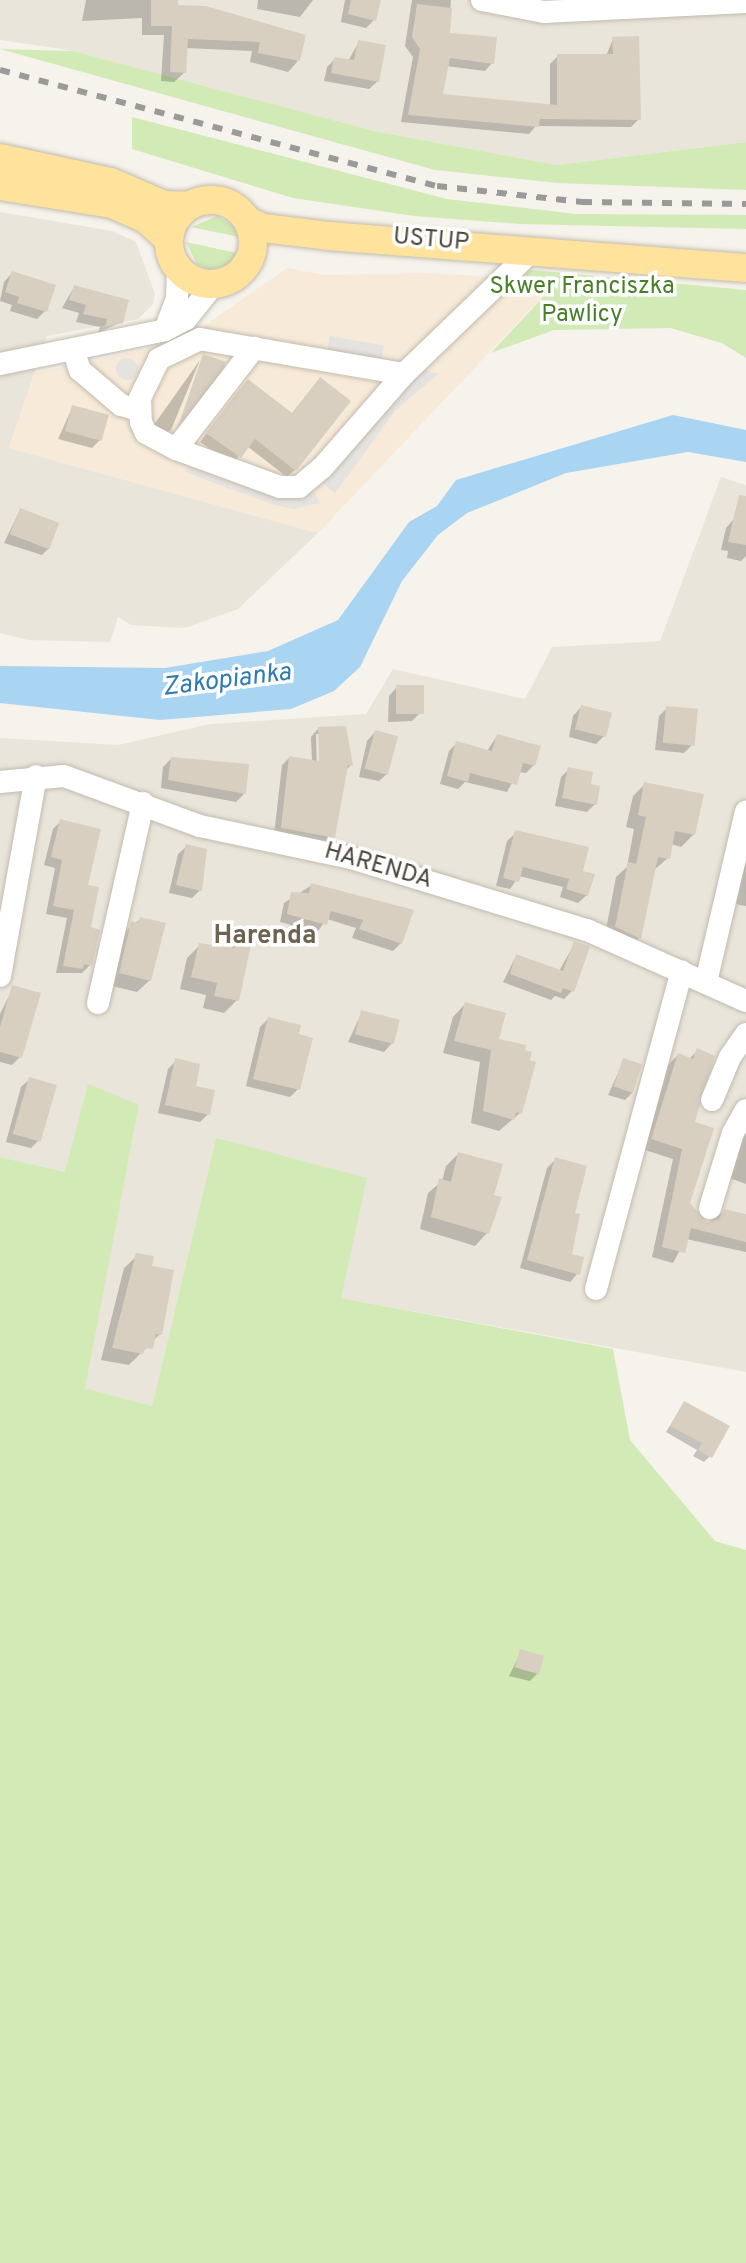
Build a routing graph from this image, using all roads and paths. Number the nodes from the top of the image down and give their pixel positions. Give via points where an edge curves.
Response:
1 (482, 0) edge
2 (746, 2) edge
3 (0, 158) edge
4 (0, 186) edge
5 (188, 206) junction
6 (248, 221) junction
7 (329, 236) junction
8 (532, 251) junction
9 (173, 253) junction
10 (249, 263) junction
11 (746, 268) edge
12 (214, 284) junction
13 (165, 330) junction
14 (254, 348) junction
15 (74, 352) junction
16 (0, 364) edge
17 (404, 374) junction
18 (139, 410) junction
19 (172, 447) junction
20 (36, 776) junction
21 (0, 782) edge
22 (143, 803) junction
23 (746, 812) edge
24 (682, 971) junction
25 (0, 976) edge
26 (706, 982) junction
27 (746, 1001) edge
28 (98, 1003) dead end
29 (746, 1034) edge
30 (712, 1100) dead end
31 (746, 1110) edge
32 (710, 1208) dead end
33 (596, 1289) dead end

1 - 2 street via 544,12
3 - 5 main road via 111,182 164,205
4 - 9 main road via 112,204 146,219
5 - 6 main road via 225,201
5 - 9 main road via 175,219
6 - 7 main road, USTUP via 263,228
6 - 10 main road via 253,240
7 - 8 main road, USTUP
7 - 10 main road, USTUP via 265,253
8 - 11 main road, USTUP
8 - 17 street
9 - 12 main road via 192,280
9 - 13 street via 176,305
10 - 12 main road via 236,276
12 - 13 street via 186,319
13 - 15 street
14 - 17 street
14 - 18 street via 200,339 159,359 146,381
14 - 19 street
15 - 16 street
15 - 18 street via 80,370 121,405
17 - 19 street via 299,487 280,487
18 - 19 street via 146,433
20 - 21 street, HARENDA
20 - 22 street, HARENDA via 64,776
20 - 25 street
22 - 24 street, HARENDA via 210,829 318,849 587,930
22 - 28 street
23 - 26 street
24 - 26 street, HARENDA
24 - 33 street
26 - 27 street, HARENDA
29 - 30 street
31 - 32 street via 733,1133

